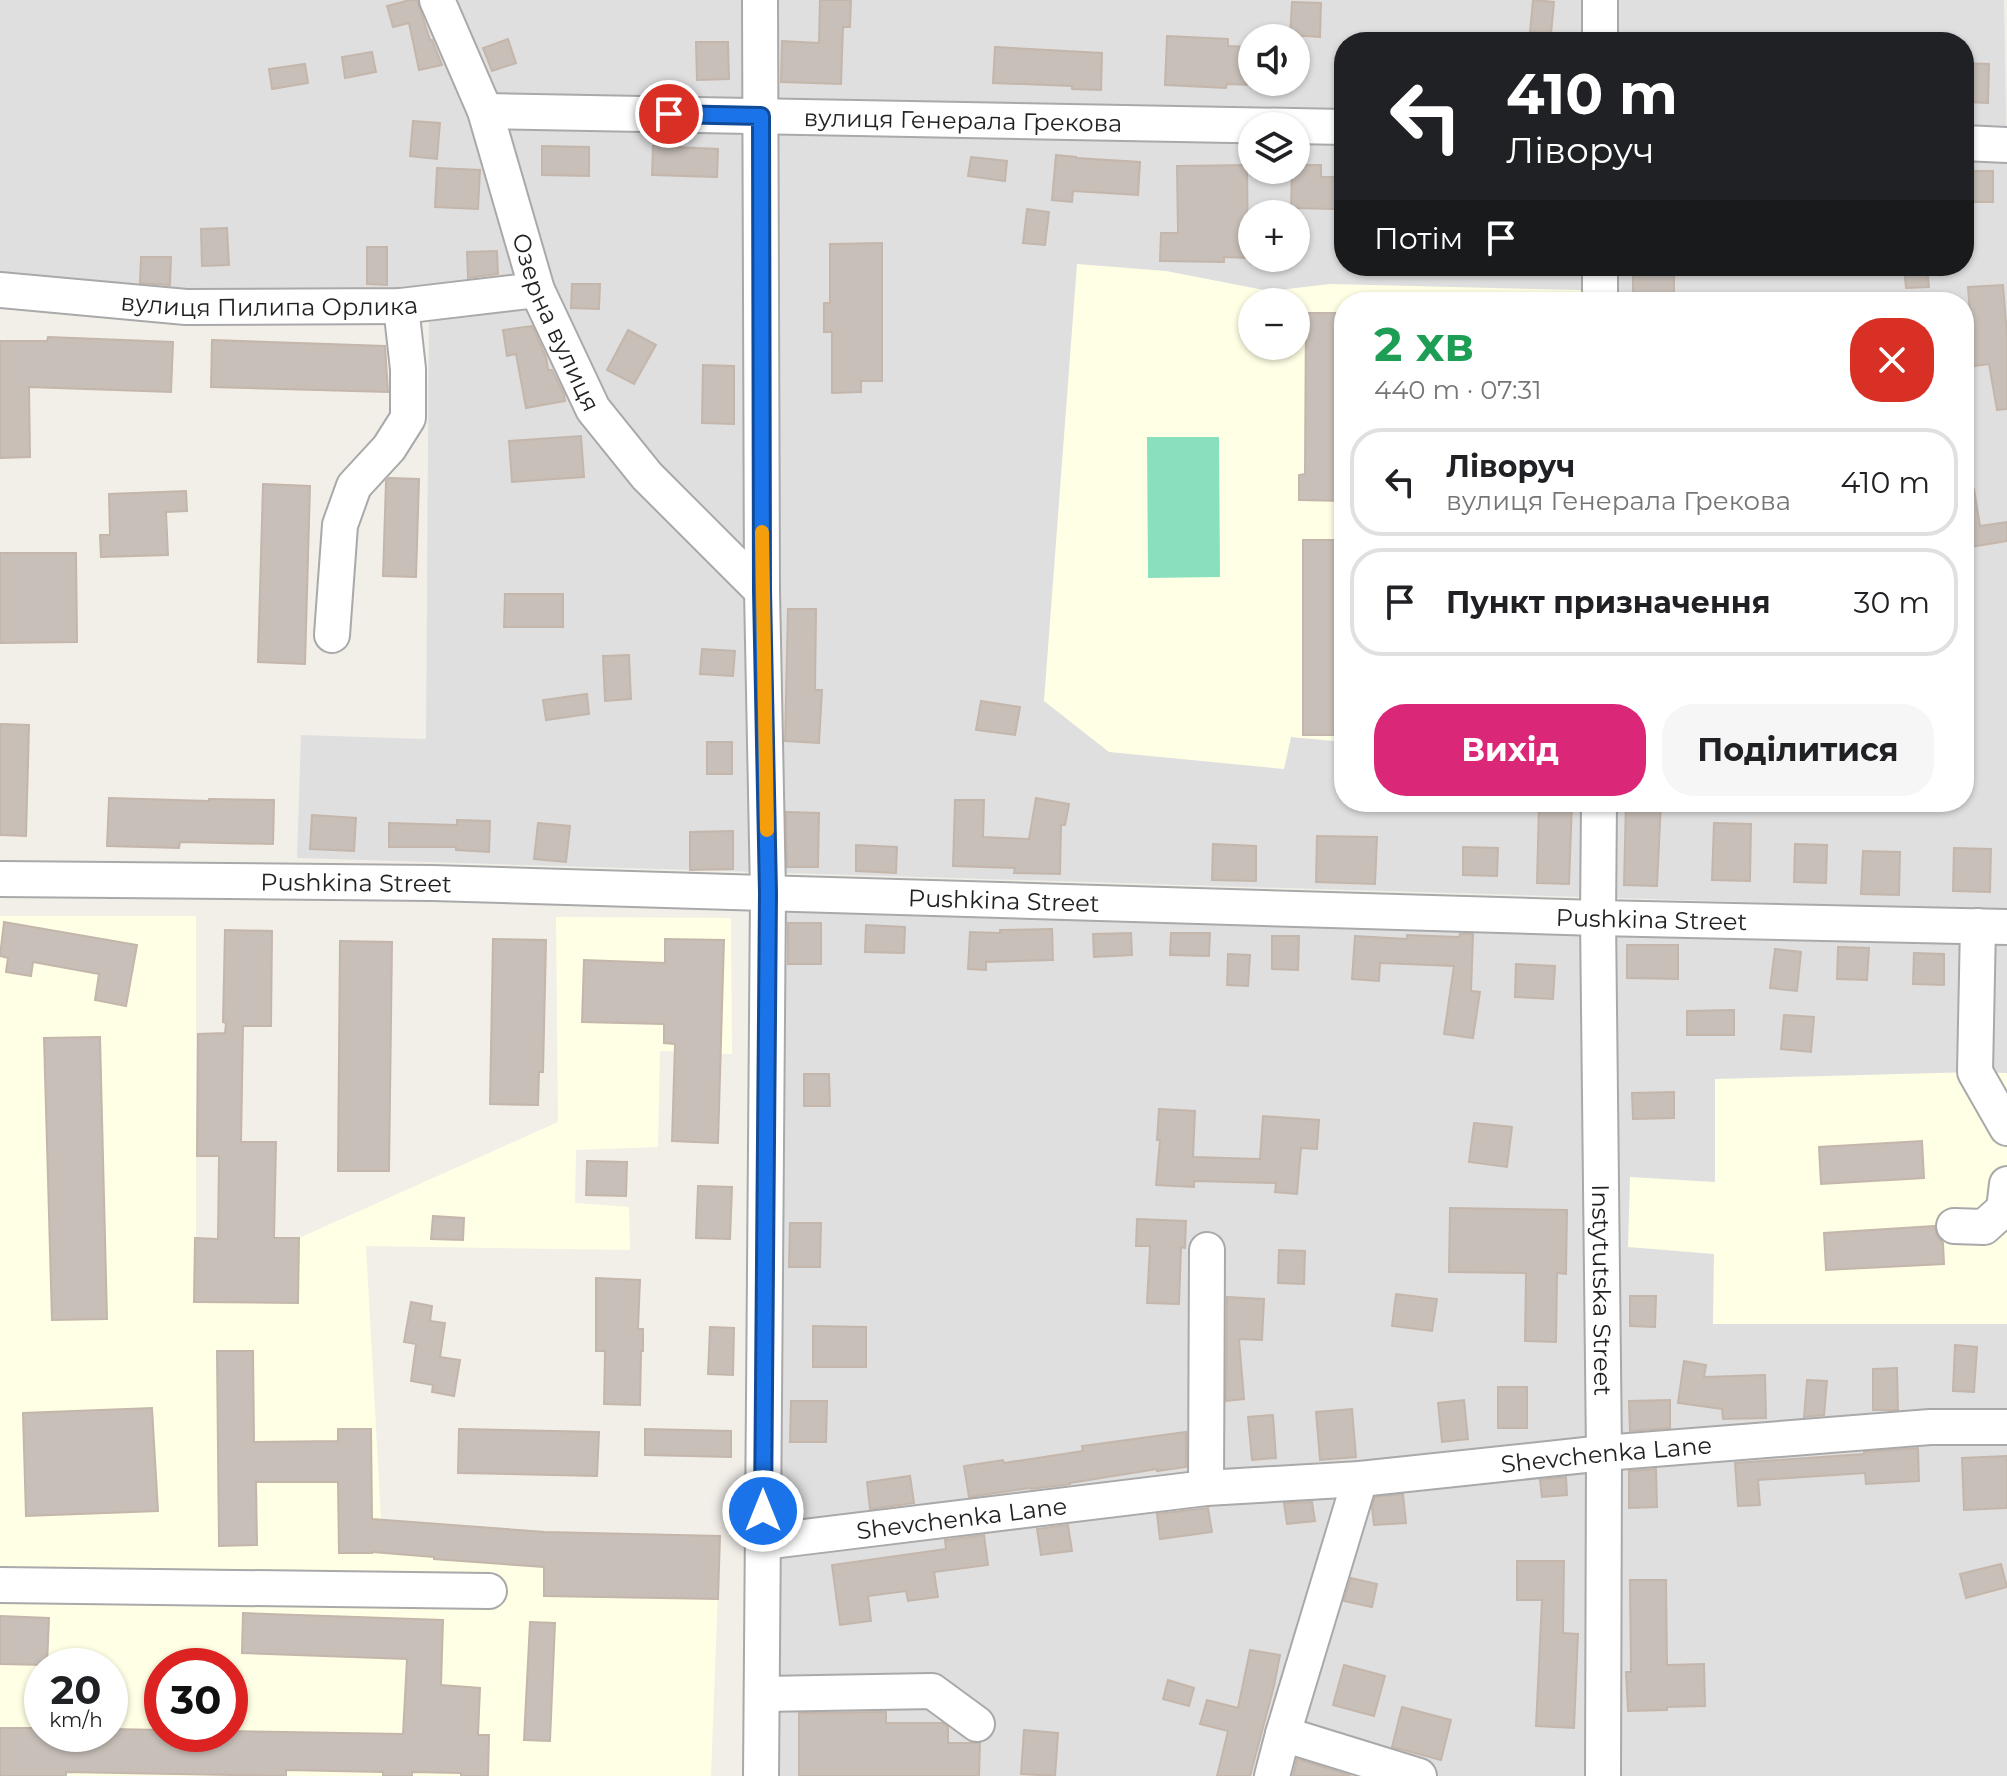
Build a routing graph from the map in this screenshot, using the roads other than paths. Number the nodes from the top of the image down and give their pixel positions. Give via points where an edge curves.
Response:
1 (437, 0) edge
2 (760, 0) edge
3 (1600, 0) edge
4 (1600, 32) edge
5 (485, 111) junction
6 (761, 116) junction
7 (1334, 127) edge
8 (1974, 143) edge
9 (2007, 145) edge
10 (0, 290) edge
11 (537, 290) junction
12 (401, 306) junction
13 (762, 591) junction
14 (332, 635) dead end
15 (1599, 812) edge
16 (0, 879) edge
17 (768, 893) junction
18 (1598, 918) junction
19 (1993, 927) edge
20 (2007, 1128) edge
21 (2007, 1184) edge
22 (1954, 1226) dead end
23 (1207, 1250) dead end
24 (2007, 1427) edge
25 (1604, 1453) junction
26 (1360, 1479) junction
27 (1206, 1488) junction
28 (763, 1542) junction
29 (0, 1585) edge
30 (489, 1591) dead end
31 (763, 1694) junction
32 (977, 1724) dead end
33 (1283, 1734) junction
34 (761, 1776) edge
35 (1272, 1776) edge
36 (1419, 1776) edge
37 (1603, 1776) edge

1 - 5 street, Озерна вулиця
2 - 6 street
3 - 4 street
5 - 6 street, вулиця Генерала Грекова
5 - 11 street, Озерна вулиця
6 - 7 street, вулиця Генерала Грекова
6 - 13 street
8 - 9 street
10 - 12 street, вулиця Пилипа Орлика via 186,307
11 - 12 street, вулиця Пилипа Орлика
11 - 13 street, Озерна вулиця via 593,409 647,476
12 - 14 street via 408,418 354,486 340,525
13 - 17 street
15 - 18 street, Instytutska Street
16 - 17 street, Pushkina Street
17 - 18 street, Pushkina Street
17 - 28 street
18 - 19 street, Pushkina Street
18 - 25 street, Instytutska Street
19 - 20 street via 1975,1072
21 - 22 street via 2004,1209 1984,1227
23 - 27 street
24 - 25 street, Shevchenka Lane via 1930,1427
25 - 26 street, Shevchenka Lane
25 - 37 street, Instytutska Street
26 - 27 street, Shevchenka Lane
26 - 33 street
27 - 28 street, Shevchenka Lane
28 - 31 street
29 - 30 street
31 - 32 street via 932,1691
31 - 34 street
33 - 35 street
33 - 36 street

